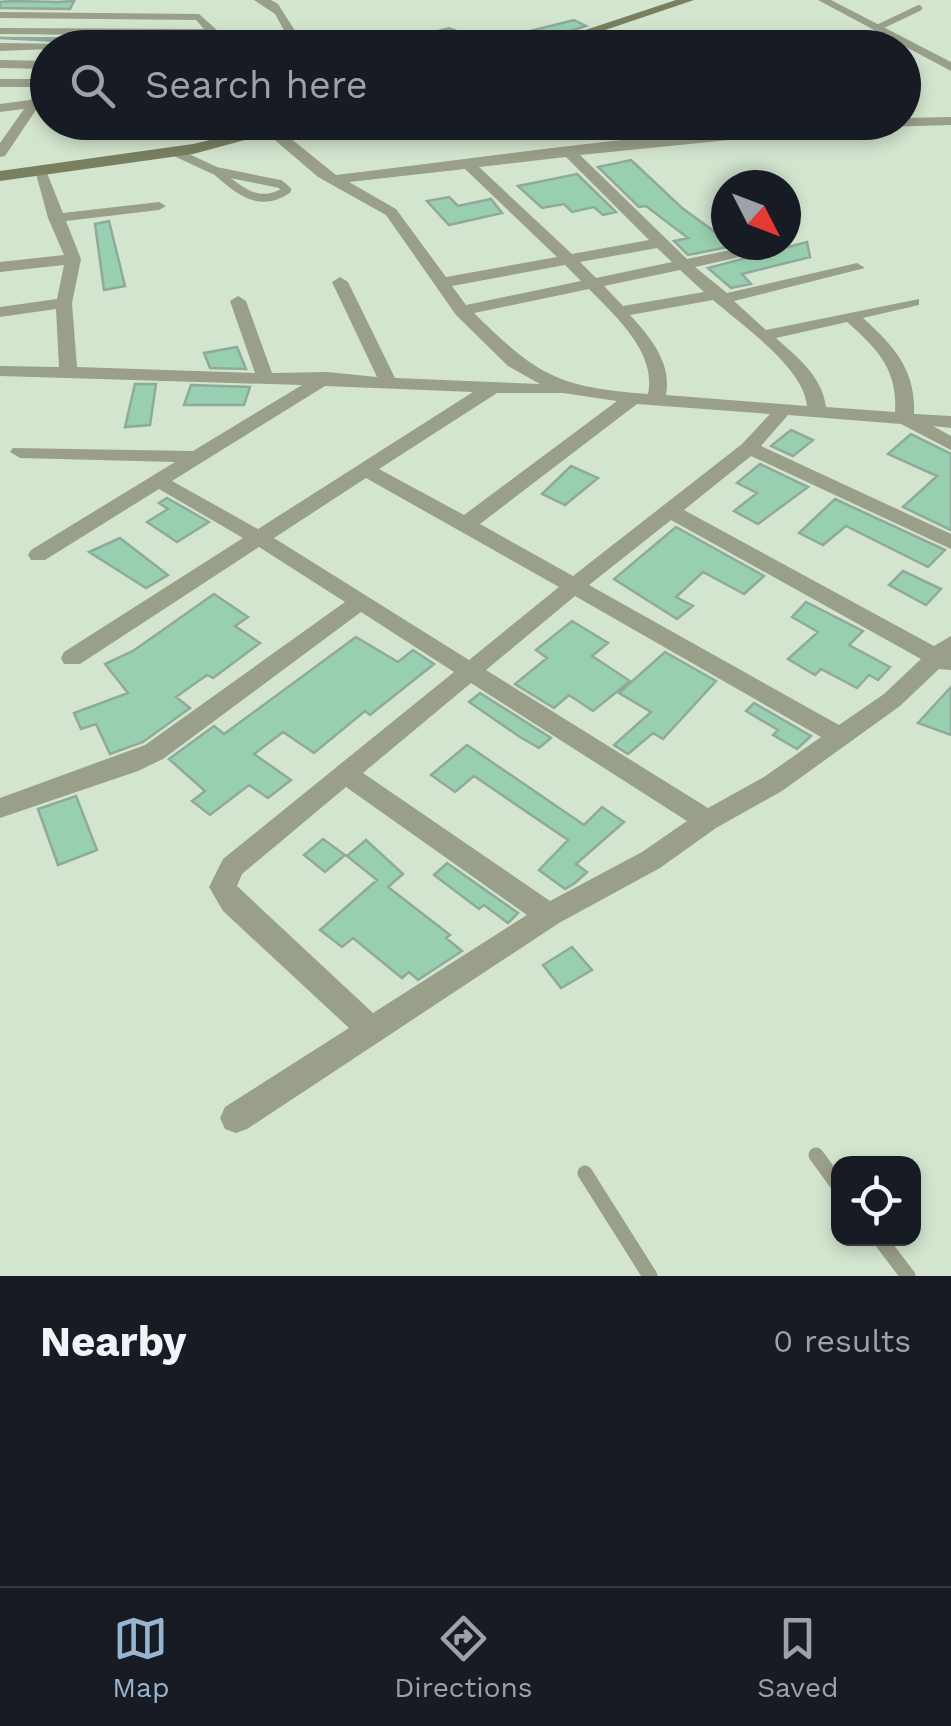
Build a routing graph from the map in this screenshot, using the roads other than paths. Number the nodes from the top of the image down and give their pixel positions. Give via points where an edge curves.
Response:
1 (103, 0) edge
2 (259, 0) edge
3 (688, 0) edge
4 (823, 0) edge
5 (919, 8) dead end
6 (0, 15) edge
7 (92, 16) junction
8 (878, 27) junction
9 (82, 30) edge
10 (213, 30) edge
11 (290, 30) edge
12 (593, 30) edge
13 (883, 30) edge
14 (0, 31) edge
15 (30, 31) edge
16 (0, 47) edge
17 (30, 47) edge
18 (921, 51) edge
19 (0, 64) edge
20 (30, 65) edge
21 (951, 67) edge
22 (0, 82) edge
23 (30, 83) edge
24 (30, 104) edge
25 (0, 108) edge
26 (30, 116) edge
27 (951, 121) edge
28 (921, 123) edge
29 (235, 140) edge
30 (284, 140) edge
31 (700, 140) edge
32 (176, 152) junction
33 (0, 154) edge
34 (570, 154) junction
35 (470, 166) junction
36 (216, 171) junction
37 (40, 173) junction
38 (0, 176) edge
39 (333, 180) junction
40 (159, 206) dead end
41 (55, 218) junction
42 (660, 243) junction
43 (73, 258) junction
44 (712, 260) edge
45 (568, 261) junction
46 (687, 266) junction
47 (0, 267) edge
48 (857, 268) dead end
49 (340, 282) dead end
50 (442, 283) junction
51 (593, 285) junction
52 (721, 296) junction
53 (238, 301) dead end
54 (913, 302) dead end
55 (64, 303) junction
56 (462, 311) junction
57 (0, 312) edge
58 (618, 312) junction
59 (850, 316) junction
60 (762, 336) junction
61 (0, 371) edge
62 (68, 372) junction
63 (265, 377) junction
64 (327, 377) junction
65 (386, 380) junction
66 (494, 387) junction
67 (570, 390) junction
68 (632, 398) junction
69 (656, 400) junction
70 (784, 410) junction
71 (818, 412) junction
72 (904, 418) junction
73 (951, 422) edge
74 (951, 444) edge
75 (749, 448) junction
76 (20, 452) dead end
77 (198, 457) junction
78 (364, 469) junction
79 (158, 482) junction
80 (669, 510) junction
81 (465, 524) junction
82 (259, 538) junction
83 (951, 542) edge
84 (38, 555) dead end
85 (576, 585) junction
86 (360, 602) junction
87 (946, 656) edge
88 (72, 658) dead end
89 (473, 672) junction
90 (842, 738) junction
91 (347, 775) junction
92 (0, 808) edge
93 (707, 821) junction
94 (549, 915) junction
95 (372, 1031) junction
96 (236, 1118) dead end
97 (816, 1156) dead end
98 (585, 1173) dead end
99 (831, 1176) edge
100 (886, 1246) edge
101 (650, 1276) edge
102 (908, 1276) edge

1 - 7 street
2 - 11 street via 279,10
3 - 12 main road
4 - 8 street
5 - 8 lane
6 - 7 street
7 - 9 street
7 - 10 street via 189,10
8 - 13 street
14 - 15 street
16 - 17 street
18 - 21 street
19 - 20 street
22 - 23 street
24 - 25 street
26 - 33 street
27 - 28 street
29 - 32 main road
30 - 39 street
31 - 34 street
32 - 36 lane
32 - 37 main road
34 - 35 street
34 - 42 street
35 - 39 street
35 - 45 street
36 - 36 lane via 280,184 286,190 253,198
37 - 38 main road
37 - 41 street
39 - 50 street via 391,212
40 - 41 street
41 - 43 street
42 - 45 street
42 - 46 street
43 - 47 street
43 - 55 street
44 - 46 street
45 - 50 street
45 - 51 street
46 - 51 street
46 - 52 street
48 - 52 street
49 - 65 street
50 - 56 street
51 - 56 street
51 - 58 street
52 - 58 street
52 - 60 street
53 - 63 street
54 - 59 street
55 - 57 street
55 - 62 street
56 - 67 street via 514,362
58 - 69 street via 658,368
59 - 60 street
59 - 72 street via 892,354 903,374
60 - 71 street via 802,370
61 - 62 street
62 - 63 street
63 - 64 street
64 - 65 street
64 - 77 street
65 - 66 street
66 - 67 street
66 - 78 street
67 - 68 street
68 - 69 street
68 - 81 street
69 - 70 street
70 - 71 street
70 - 75 street
71 - 72 street
72 - 73 street
72 - 74 street
75 - 80 street
75 - 83 street
76 - 77 street
77 - 79 street
78 - 81 street
78 - 82 street
79 - 82 street
79 - 84 street
80 - 85 street
80 - 87 street
81 - 85 street
82 - 86 street
82 - 88 street
85 - 89 street
85 - 90 street
86 - 89 street
86 - 92 street via 154,752
87 - 90 street
89 - 91 street
89 - 93 street
90 - 93 street
91 - 94 street
91 - 95 street via 232,868 223,887
93 - 94 street
94 - 95 street
95 - 96 street
97 - 99 lane
98 - 101 lane
100 - 102 lane

